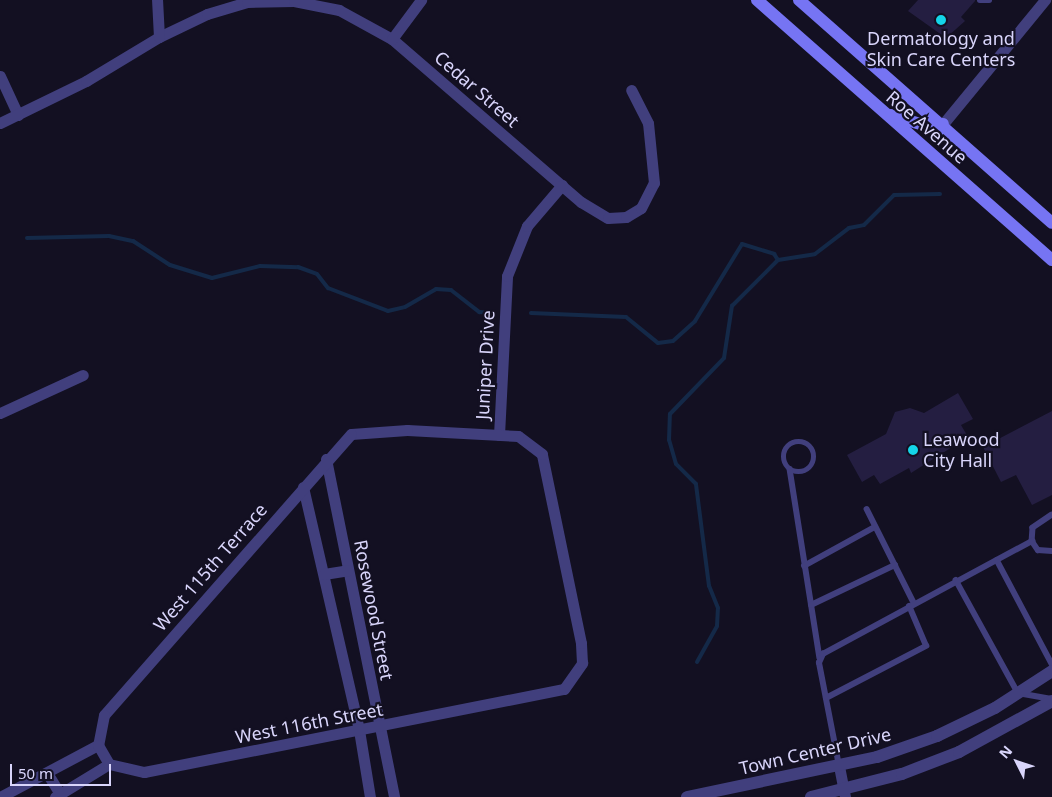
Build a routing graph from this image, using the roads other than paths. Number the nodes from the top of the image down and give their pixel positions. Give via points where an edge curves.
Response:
1 (157, 0) edge
2 (421, 0) edge
3 (757, 0) edge
4 (799, 0) edge
5 (980, 0) edge
6 (989, 0) edge
7 (1045, 0) edge
8 (159, 37) junction
9 (392, 39) junction
10 (0, 76) edge
11 (631, 90) dead end
12 (886, 114) junction
13 (18, 115) junction
14 (0, 123) edge
15 (943, 124) junction
16 (562, 185) junction
17 (1052, 223) edge
18 (1052, 260) edge
19 (83, 375) dead end
20 (0, 413) edge
21 (499, 435) junction
22 (326, 459) junction
23 (790, 469) junction
24 (304, 487) junction
25 (867, 509) dead end
26 (1052, 515) edge
27 (875, 526) junction
28 (1032, 541) junction
29 (1052, 551) edge
30 (996, 560) junction
31 (895, 565) junction
32 (804, 566) junction
33 (348, 570) junction
34 (324, 574) junction
35 (956, 580) junction
36 (912, 604) junction
37 (811, 605) junction
38 (362, 638) junction
39 (340, 644) junction
40 (820, 658) junction
41 (1052, 664) edge
42 (1052, 671) edge
43 (574, 679) joint
44 (1018, 694) junction
45 (826, 698) junction
46 (1052, 700) edge
47 (379, 726) junction
48 (359, 730) junction
49 (98, 745) junction
50 (108, 764) junction
51 (839, 766) junction
52 (47, 772) junction
53 (845, 794) edge
54 (57, 795) edge
55 (0, 797) edge
56 (370, 797) edge
57 (394, 797) edge
58 (687, 797) edge
59 (811, 797) edge

1 - 8 street
2 - 9 street
3 - 12 main road, Roe Avenue
4 - 15 main road, Roe Avenue
5 - 6 lane
7 - 15 street
8 - 9 street, Cedar Street via 222,8 294,0 339,10
8 - 13 street, Cedar Street
9 - 16 street, Cedar Street
10 - 13 street
11 - 16 street, Cedar Street via 652,140 654,183 641,208 626,217 608,218
12 - 15 main road via 928,126
12 - 18 main road, Roe Avenue
13 - 14 street, Cedar Street
15 - 17 main road, Roe Avenue
16 - 21 street, Juniper Drive via 527,226 507,276
19 - 20 street
21 - 22 street, West 115th Terrace via 392,430 351,434
21 - 43 street, Juniper Drive via 518,436 542,454 581,643 582,663
22 - 24 street, West 115th Terrace
22 - 33 street, Rosewood Street
23 - 23 lane via 798,472 810,466 814,457 807,445 788,447 784,456
23 - 32 lane
24 - 34 street
24 - 49 street, West 115th Terrace via 104,715
25 - 27 lane
26 - 28 lane via 1033,528
27 - 31 lane
27 - 32 lane
28 - 29 lane via 1038,550
28 - 30 lane
30 - 35 lane
30 - 41 lane
31 - 36 lane
31 - 37 lane
32 - 37 lane
33 - 34 street
33 - 38 street, Rosewood Street
34 - 39 street
35 - 36 lane
35 - 44 lane
36 - 40 lane
36 - 45 lane via 926,646
37 - 40 lane
38 - 39 street
38 - 47 street, Rosewood Street
39 - 48 street
40 - 45 lane
42 - 44 street, Town Center Drive
43 - 47 street, West 116th Street via 564,689 548,695
44 - 46 lane
44 - 51 street, Town Center Drive via 937,736
45 - 51 lane
46 - 53 street via 959,752
47 - 48 street, West 116th Street
47 - 57 street, Rosewood Street
48 - 50 street, West 116th Street via 144,772
48 - 56 street
49 - 50 street
49 - 52 street
50 - 54 street
51 - 53 street
51 - 58 street, Town Center Drive
52 - 54 street
52 - 55 street
53 - 59 street

